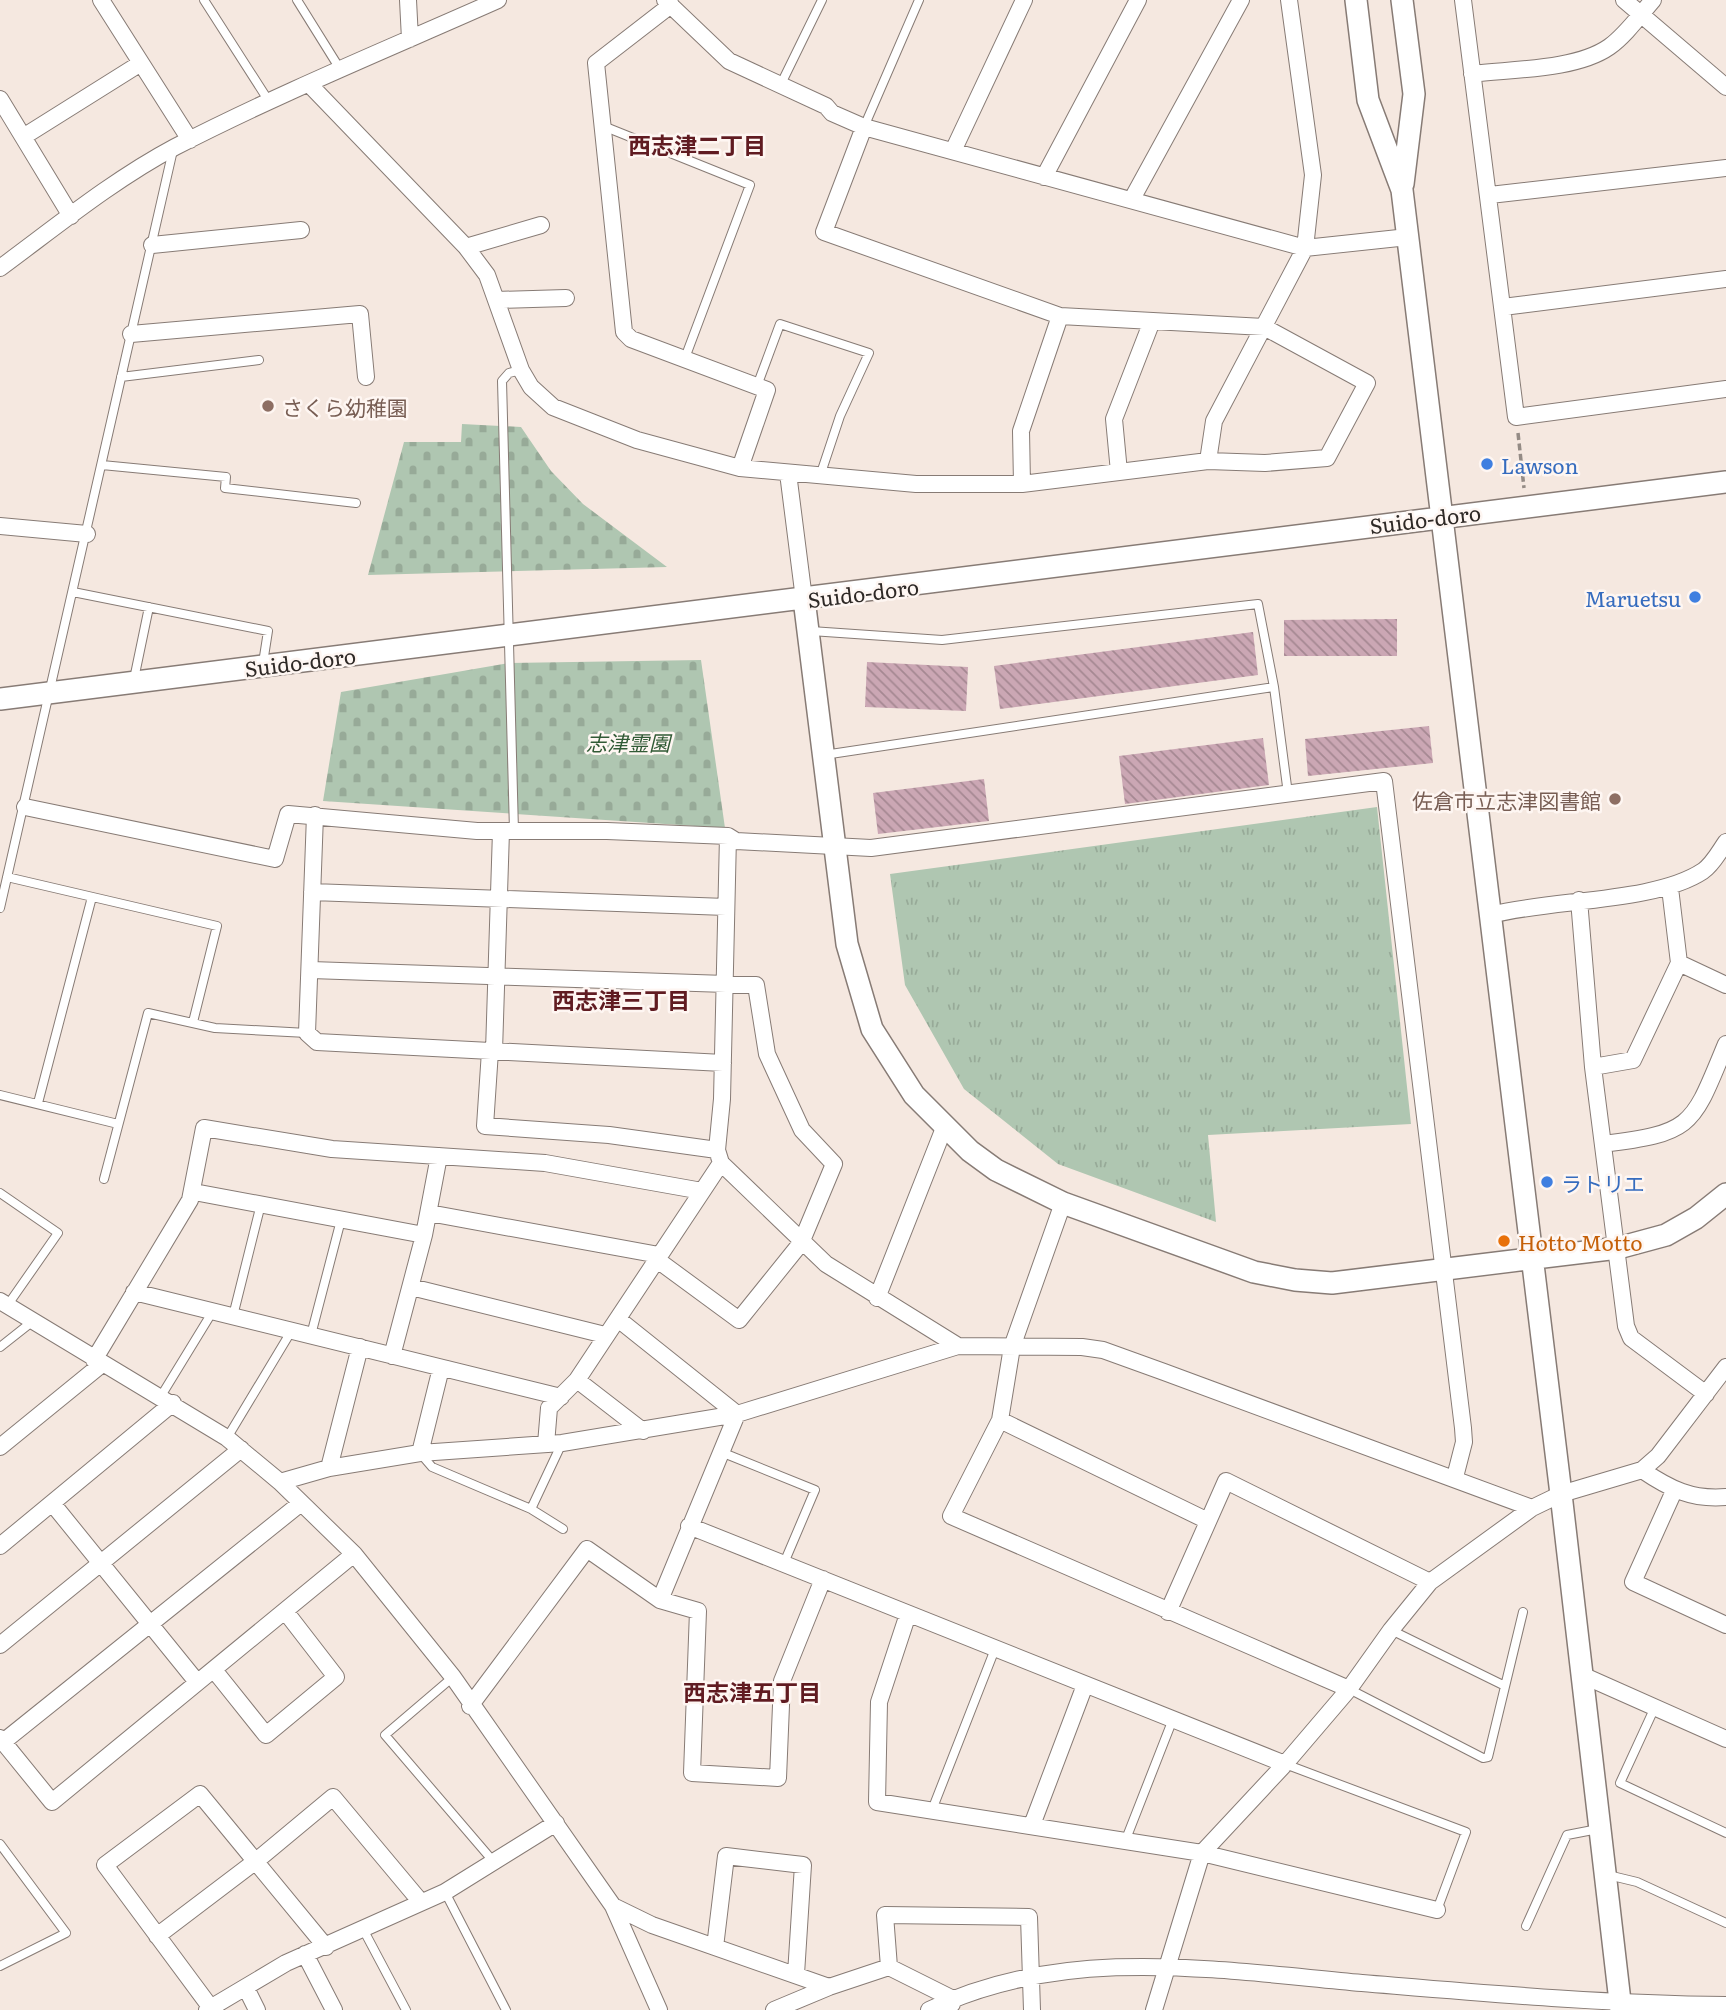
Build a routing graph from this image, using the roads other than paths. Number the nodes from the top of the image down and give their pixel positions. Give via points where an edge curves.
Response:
1 (101, 0) edge
2 (204, 0) edge
3 (297, 0) edge
4 (408, 0) edge
5 (498, 0) edge
6 (822, 0) edge
7 (919, 0) edge
8 (1024, 0) edge
9 (1138, 0) edge
10 (1241, 0) edge
11 (1289, 0) edge
12 (1356, 0) edge
13 (1402, 0) edge
14 (1464, 0) edge
15 (1624, 0) edge
16 (1653, 0) edge
17 (668, 3) edge
18 (1641, 14) junction
19 (410, 39) junction
20 (141, 63) junction
21 (340, 69) junction
22 (1472, 74) junction
23 (309, 84) junction
24 (780, 86) junction
25 (1726, 87) edge
26 (0, 99) edge
27 (270, 103) junction
28 (603, 125) junction
29 (864, 127) junction
30 (23, 137) junction
31 (190, 140) junction
32 (173, 148) junction
33 (953, 151) junction
34 (1726, 167) edge
35 (1044, 177) junction
36 (1402, 190) junction
37 (1490, 195) junction
38 (1132, 200) junction
39 (71, 216) junction
40 (541, 225) dead end
41 (301, 230) dead end
42 (1408, 237) junction
43 (152, 245) junction
44 (466, 247) junction
45 (1305, 248) junction
46 (0, 268) edge
47 (1726, 279) edge
48 (566, 298) dead end
49 (496, 300) junction
50 (1503, 307) junction
51 (1060, 316) junction
52 (1152, 321) junction
53 (1264, 327) junction
54 (131, 334) junction
55 (685, 358) junction
56 (259, 360) dead end
57 (521, 370) junction
58 (121, 377) junction
59 (366, 377) dead end
60 (757, 386) junction
61 (1726, 389) edge
62 (1208, 460) junction
63 (102, 465) junction
64 (740, 468) junction
65 (1119, 472) junction
66 (788, 473) junction
67 (820, 476) junction
68 (1726, 482) edge
69 (1023, 484) junction
70 (355, 503) dead end
71 (1442, 516) junction
72 (0, 526) edge
73 (87, 534) junction
74 (73, 592) junction
75 (804, 599) junction
76 (149, 607) junction
77 (808, 631) junction
78 (510, 635) junction
79 (262, 666) junction
80 (134, 682) junction
81 (1274, 687) junction
82 (49, 692) junction
83 (0, 699) edge
84 (824, 755) junction
85 (1289, 794) junction
86 (25, 807) junction
87 (315, 815) junction
88 (507, 831) junction
89 (728, 836) junction
90 (1726, 842) edge
91 (835, 848) junction
92 (1720, 863) edge
93 (7, 877) junction
94 (1670, 888) junction
95 (312, 892) junction
96 (92, 897) junction
97 (499, 898) junction
98 (1579, 900) junction
99 (726, 907) junction
100 (0, 908) edge
101 (1491, 915) junction
102 (1679, 963) junction
103 (311, 970) junction
104 (496, 976) junction
105 (723, 984) junction
106 (1726, 985) edge
107 (193, 1022) junction
108 (307, 1033) junction
109 (1726, 1044) edge
110 (492, 1052) junction
111 (723, 1063) junction
112 (1593, 1067) junction
113 (0, 1095) edge
114 (38, 1103) junction
115 (118, 1124) junction
116 (944, 1128) junction
117 (1603, 1144) junction
118 (439, 1156) junction
119 (719, 1156) junction
120 (104, 1179) dead end
121 (702, 1191) junction
122 (194, 1192) junction
123 (0, 1194) edge
124 (1726, 1194) edge
125 (1063, 1203) junction
126 (261, 1204) junction
127 (429, 1213) junction
128 (341, 1220) junction
129 (424, 1235) junction
130 (801, 1243) junction
131 (1618, 1248) junction
132 (657, 1257) junction
133 (1533, 1260) junction
134 (1445, 1271) junction
135 (411, 1287) junction
136 (134, 1292) junction
137 (877, 1298) junction
138 (3, 1303) edge
139 (213, 1311) junction
140 (233, 1316) junction
141 (618, 1320) junction
142 (33, 1321) junction
143 (292, 1330) junction
144 (311, 1335) junction
145 (605, 1335) junction
146 (958, 1346) junction
147 (0, 1347) edge
148 (360, 1348) junction
149 (1012, 1348) junction
150 (392, 1356) junction
151 (98, 1362) junction
152 (1726, 1367) edge
153 (441, 1368) junction
154 (577, 1380) junction
155 (1706, 1394) junction
156 (561, 1396) junction
157 (167, 1399) junction
158 (737, 1415) junction
159 (1000, 1420) junction
160 (643, 1432) junction
161 (227, 1438) junction
162 (554, 1444) junction
163 (0, 1447) edge
164 (241, 1449) junction
165 (420, 1452) junction
166 (720, 1452) junction
167 (329, 1468) junction
168 (1642, 1470) junction
169 (1455, 1477) junction
170 (280, 1482) junction
171 (1674, 1491) junction
172 (1561, 1494) junction
173 (1726, 1497) edge
174 (52, 1503) junction
175 (301, 1503) junction
176 (1532, 1508) junction
177 (531, 1509) junction
178 (1208, 1521) junction
179 (689, 1526) junction
180 (563, 1529) dead end
181 (0, 1546) edge
182 (355, 1554) junction
183 (101, 1563) junction
184 (784, 1563) junction
185 (823, 1579) junction
186 (1430, 1582) junction
187 (660, 1600) junction
188 (285, 1611) junction
189 (1168, 1612) junction
190 (1523, 1612) dead end
191 (908, 1614) junction
192 (150, 1623) junction
193 (1726, 1625) edge
194 (1391, 1630) junction
195 (0, 1645) edge
196 (995, 1649) junction
197 (214, 1670) junction
198 (1582, 1675) junction
199 (453, 1677) junction
200 (197, 1682) junction
201 (1085, 1685) junction
202 (1506, 1686) junction
203 (1349, 1689) junction
204 (470, 1706) junction
205 (1655, 1707) junction
206 (1173, 1719) junction
207 (1726, 1739) edge
208 (1, 1740) edge
209 (1285, 1764) junction
210 (932, 1810) junction
211 (556, 1823) junction
212 (1032, 1825) junction
213 (1601, 1829) junction
214 (1726, 1833) edge
215 (1126, 1839) junction
216 (0, 1844) edge
217 (1202, 1853) junction
218 (257, 1861) junction
219 (493, 1861) junction
220 (1605, 1874) junction
221 (445, 1892) junction
222 (420, 1901) junction
223 (613, 1906) junction
224 (1437, 1910) joint
225 (1726, 1923) edge
226 (1526, 1926) dead end
227 (363, 1929) junction
228 (157, 1936) junction
229 (326, 1947) junction
230 (715, 1947) junction
231 (305, 1954) junction
232 (0, 1966) edge
233 (1168, 1966) junction
234 (888, 1967) junction
235 (796, 1974) junction
236 (1034, 1976) junction
237 (829, 1987) junction
238 (246, 1989) junction
239 (952, 2004) edge
240 (1726, 2005) edge
241 (1620, 2007) edge
242 (209, 2009) edge
243 (257, 2010) edge
244 (334, 2010) edge
245 (405, 2010) edge
246 (506, 2010) edge
247 (659, 2010) edge
248 (774, 2010) edge
249 (929, 2010) edge
250 (1032, 2010) edge
251 (1154, 2010) edge

1 - 20 street
2 - 27 lane
3 - 21 lane
4 - 19 street
5 - 19 street
6 - 24 lane
7 - 29 lane
8 - 33 street
9 - 35 street
10 - 38 street
11 - 45 street via 1313,175
12 - 36 street via 1368,100
13 - 36 street via 1414,94
14 - 22 street
15 - 18 street
16 - 18 street
17 - 24 street via 729,61
17 - 28 street via 596,63
18 - 22 street via 1596,55
18 - 25 street
19 - 21 street
20 - 30 street
20 - 31 street
21 - 23 street
22 - 37 street
23 - 27 street
23 - 44 street
24 - 29 street
26 - 30 street
27 - 31 street
28 - 55 street via 624,332 631,340
28 - 55 lane via 750,185
29 - 33 street
29 - 51 street via 824,232
30 - 39 street
31 - 32 street
32 - 39 street
32 - 43 lane
33 - 35 street
34 - 37 street
35 - 38 street
36 - 42 street
37 - 50 street
38 - 45 street
39 - 46 street
40 - 44 street
41 - 43 street
42 - 45 street
42 - 71 street
43 - 54 lane
44 - 49 street via 481,265
45 - 53 street
47 - 50 street
48 - 49 street
49 - 57 street
50 - 61 street via 1516,417
51 - 52 street
51 - 69 street via 1021,431
52 - 53 street
52 - 65 street via 1114,419
53 - 62 street via 1214,421
53 - 62 street via 1367,383 1327,458 1265,463
54 - 58 lane
54 - 59 street via 360,314
55 - 60 street
56 - 58 lane
57 - 64 street via 531,387 568,415 637,440
57 - 78 lane via 502,381
58 - 63 lane
60 - 64 street via 768,390
60 - 67 lane via 779,324 869,353 840,416
62 - 65 street
63 - 70 lane via 226,477 225,488
63 - 73 lane
64 - 66 street
65 - 69 street
66 - 67 street
66 - 75 street
67 - 69 street via 916,484
68 - 71 street, Suido-doro
71 - 75 street, Suido-doro
71 - 101 street
72 - 73 street
73 - 74 lane
74 - 76 lane
74 - 82 lane
75 - 77 street
75 - 78 street, Suido-doro
76 - 79 lane via 268,631
76 - 80 lane
77 - 81 lane via 942,640 1258,604
77 - 84 street
78 - 79 street, Suido-doro
78 - 88 lane
79 - 80 street, Suido-doro
80 - 82 street, Suido-doro
81 - 84 lane
81 - 85 lane
82 - 83 street, Suido-doro
82 - 86 lane
84 - 91 street
85 - 91 street via 871,848
85 - 134 street via 1384,781
86 - 87 street via 275,859 288,814
86 - 93 lane
87 - 88 street
87 - 95 street
88 - 89 street
88 - 97 street
89 - 91 street via 736,841
89 - 99 street
90 - 92 street
91 - 116 street via 847,944 872,1029 899,1074
92 - 94 street
93 - 96 lane
93 - 100 lane
94 - 98 street
94 - 102 street
95 - 97 street
95 - 103 street
96 - 107 lane via 217,926
96 - 114 lane
97 - 99 street
97 - 104 street
98 - 101 street
98 - 112 street
99 - 105 street
101 - 133 street
102 - 106 street
102 - 112 street via 1633,1060
103 - 104 street
103 - 108 street
104 - 105 street
104 - 110 street
105 - 111 street
105 - 130 street via 756,985 768,1054 802,1130 834,1164
107 - 108 lane via 215,1028
107 - 115 lane via 148,1013
108 - 110 street via 317,1042
109 - 117 street via 1704,1097 1688,1120 1655,1137
110 - 111 street
110 - 119 street via 485,1126 609,1135
111 - 119 street
112 - 117 street
113 - 114 lane
114 - 115 lane
115 - 120 lane
116 - 125 street via 996,1170
116 - 137 street
117 - 131 street
118 - 121 street via 545,1163
118 - 122 street via 332,1149 204,1128
118 - 127 street
119 - 121 street
119 - 130 street
121 - 132 street
122 - 126 street
122 - 136 street
123 - 138 lane via 58,1233
124 - 131 street via 1666,1235
125 - 134 street via 1254,1272 1295,1280 1332,1283
125 - 149 street
126 - 128 street
126 - 140 lane
127 - 129 street
127 - 132 street
128 - 129 street
128 - 144 lane
129 - 135 street
130 - 132 street via 739,1320
130 - 137 street
131 - 133 street
131 - 155 street via 1631,1338
132 - 141 street
133 - 134 street
133 - 172 street
134 - 169 street via 1464,1441
135 - 145 street
135 - 150 street
136 - 139 street
136 - 151 street
137 - 146 street
138 - 142 street
139 - 140 street
139 - 157 lane
140 - 143 street
141 - 145 street
141 - 158 street
142 - 147 lane
142 - 151 street
143 - 144 street
143 - 161 lane
144 - 148 street
145 - 154 street
146 - 149 street
146 - 158 street
148 - 150 street
148 - 167 street
149 - 159 street
149 - 169 street via 1103,1350
150 - 153 street
151 - 157 street
151 - 163 street
152 - 155 street
153 - 156 street
153 - 165 street
154 - 156 street
154 - 160 street
155 - 168 street
156 - 162 street via 550,1408
157 - 161 street
157 - 174 street
158 - 160 street
158 - 166 street
159 - 178 street
159 - 189 street via 951,1516
160 - 162 street
161 - 164 street
162 - 165 street
162 - 177 lane
164 - 170 street
164 - 183 street
165 - 167 street
165 - 177 lane via 432,1467
166 - 179 street
166 - 184 lane via 815,1490
167 - 170 street
168 - 171 street
168 - 172 street
169 - 176 street
170 - 175 street
171 - 173 street via 1704,1499
171 - 193 street via 1633,1582
172 - 176 street
172 - 198 street
174 - 181 street
174 - 183 street
175 - 182 street
175 - 192 street
176 - 186 street
177 - 180 lane
178 - 186 street via 1226,1481
178 - 189 street
179 - 184 street
179 - 187 street
182 - 188 street
182 - 199 street
183 - 192 street
183 - 195 street
184 - 185 street
185 - 187 street via 782,1681 778,1778 692,1773 698,1611
185 - 191 street
186 - 194 street
187 - 204 street via 587,1549
188 - 197 street
188 - 197 street via 336,1677 266,1735
189 - 203 street
190 - 202 lane
191 - 196 street
191 - 210 street via 879,1702 877,1802
192 - 200 street
192 - 208 street
194 - 202 lane
194 - 203 street
196 - 201 street
196 - 210 lane
197 - 200 street
198 - 205 street
198 - 213 street
199 - 204 street
199 - 219 lane via 385,1735
200 - 208 street via 51,1802
201 - 206 street
201 - 212 street
202 - 203 lane via 1488,1757 1483,1758
203 - 209 street
204 - 211 street
205 - 207 street
205 - 214 lane via 1620,1783
206 - 209 street
206 - 215 lane
209 - 217 street
209 - 224 lane via 1466,1832
210 - 212 street
211 - 219 street
211 - 223 street
212 - 215 street
213 - 220 street
213 - 226 lane via 1567,1835
215 - 217 street
216 - 232 lane via 66,1933
217 - 224 street
217 - 233 street
218 - 222 street via 333,1797
218 - 228 street
218 - 228 street via 200,1794 105,1866
218 - 229 street
219 - 221 street
220 - 225 lane via 1637,1882
220 - 241 street
221 - 222 street
221 - 246 lane
222 - 227 street
223 - 230 street
223 - 247 street
227 - 229 street
227 - 245 lane
228 - 242 street
229 - 231 street
230 - 235 street
230 - 235 street via 726,1856 803,1866
231 - 238 street
231 - 244 street
233 - 236 street via 1125,1965
233 - 241 street
233 - 251 street
234 - 236 street via 886,1916 1029,1917
234 - 237 street
234 - 239 street
235 - 237 street
236 - 239 street
236 - 250 street
237 - 248 street
238 - 242 street
238 - 243 street
239 - 249 street
240 - 241 street

